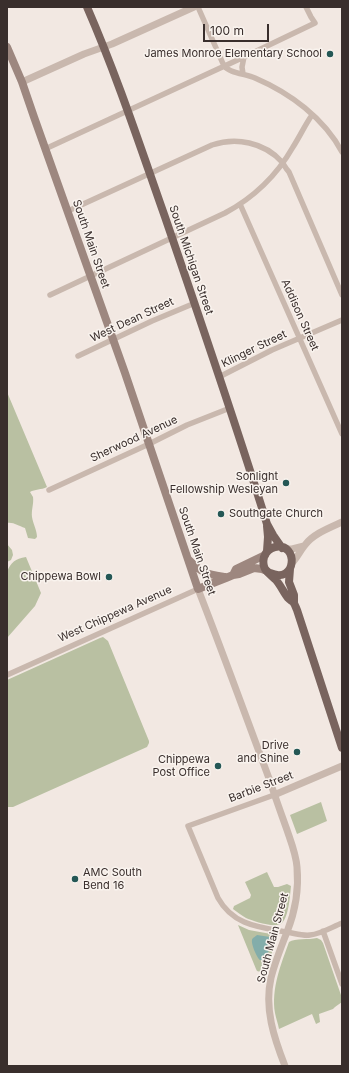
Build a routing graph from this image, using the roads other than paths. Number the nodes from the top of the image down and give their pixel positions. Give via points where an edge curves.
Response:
1 (87, 7) edge
2 (194, 7) edge
3 (198, 7) edge
4 (306, 7) edge
5 (104, 47) junction
6 (7, 48) edge
7 (244, 57) junction
8 (224, 66) junction
9 (243, 74) junction
10 (22, 82) junction
11 (128, 110) junction
12 (312, 115) junction
13 (46, 149) junction
14 (342, 152) edge
15 (283, 163) junction
16 (150, 173) junction
17 (240, 204) junction
18 (68, 211) junction
19 (172, 238) junction
20 (90, 276) junction
21 (50, 294) dead end
22 (342, 295) edge
23 (195, 303) junction
24 (342, 320) edge
25 (299, 338) junction
26 (113, 340) junction
27 (78, 356) dead end
28 (219, 377) junction
29 (230, 408) junction
30 (342, 434) edge
31 (149, 444) junction
32 (49, 490) dead end
33 (342, 522) edge
34 (267, 524) junction
35 (304, 546) junction
36 (284, 549) junction
37 (266, 553) junction
38 (187, 558) junction
39 (291, 566) junction
40 (268, 572) junction
41 (229, 576) junction
42 (198, 589) junction
43 (294, 603) junction
44 (7, 675) edge
45 (342, 748) edge
46 (342, 766) edge
47 (274, 794) junction
48 (342, 923) edge
49 (323, 931) junction
50 (287, 932) junction
51 (342, 984) edge
52 (285, 1066) edge

1 - 5 main road, South Michigan Street
2 - 5 street
3 - 8 street
4 - 7 street via 315,23
5 - 10 street
5 - 11 main road, South Michigan Street
6 - 10 main road, South Main Street
7 - 8 street
7 - 9 street
8 - 9 street via 227,70
8 - 11 street
9 - 12 street via 282,92
10 - 13 main road, South Main Street
11 - 13 street
11 - 16 main road, South Michigan Street
12 - 14 street
12 - 15 street
13 - 18 main road, South Main Street
15 - 16 street via 259,146 231,141 212,145
15 - 17 street via 261,187
15 - 22 street via 292,178
16 - 18 street
16 - 19 main road, South Michigan Street
17 - 19 street
17 - 25 street, Addison Street
18 - 20 main road, South Main Street
19 - 20 street
19 - 23 main road, South Michigan Street
20 - 21 street
20 - 26 main road, South Main Street
23 - 26 street, West Dean Street
23 - 28 main road, South Michigan Street
24 - 25 street, Klinger Street
25 - 28 street, Klinger Street
25 - 30 street, Addison Street
26 - 27 street, West Dean Street
26 - 31 main road, South Main Street
28 - 29 main road, South Michigan Street
29 - 31 street, Sherwood Avenue
29 - 34 main road, South Michigan Street
31 - 32 street, Sherwood Avenue
31 - 38 main road, South Main Street
33 - 35 street via 317,535
34 - 36 main road, South Michigan Street
34 - 37 main road, South Michigan Street
35 - 36 street
35 - 39 street
36 - 37 main road via 274,547
36 - 39 main road via 291,556
37 - 40 main road via 263,564
37 - 41 main road, West Chippewa Avenue via 236,569
38 - 41 main road via 205,573
38 - 42 main road, South Main Street
39 - 40 main road via 279,576
39 - 43 main road via 289,582
40 - 41 main road, West Chippewa Avenue via 254,568
40 - 43 main road
41 - 42 main road, West Chippewa Avenue
42 - 44 street, West Chippewa Avenue
42 - 47 street, South Main Street
43 - 45 main road
46 - 47 street, Barbie Street
47 - 50 street, South Main Street via 297,866 296,901
47 - 50 street, Barbie Street via 188,826 213,888 228,912 249,925
48 - 49 street
49 - 50 street via 309,935
49 - 51 street
50 - 52 street, South Main Street via 274,967 269,1004 274,1037

